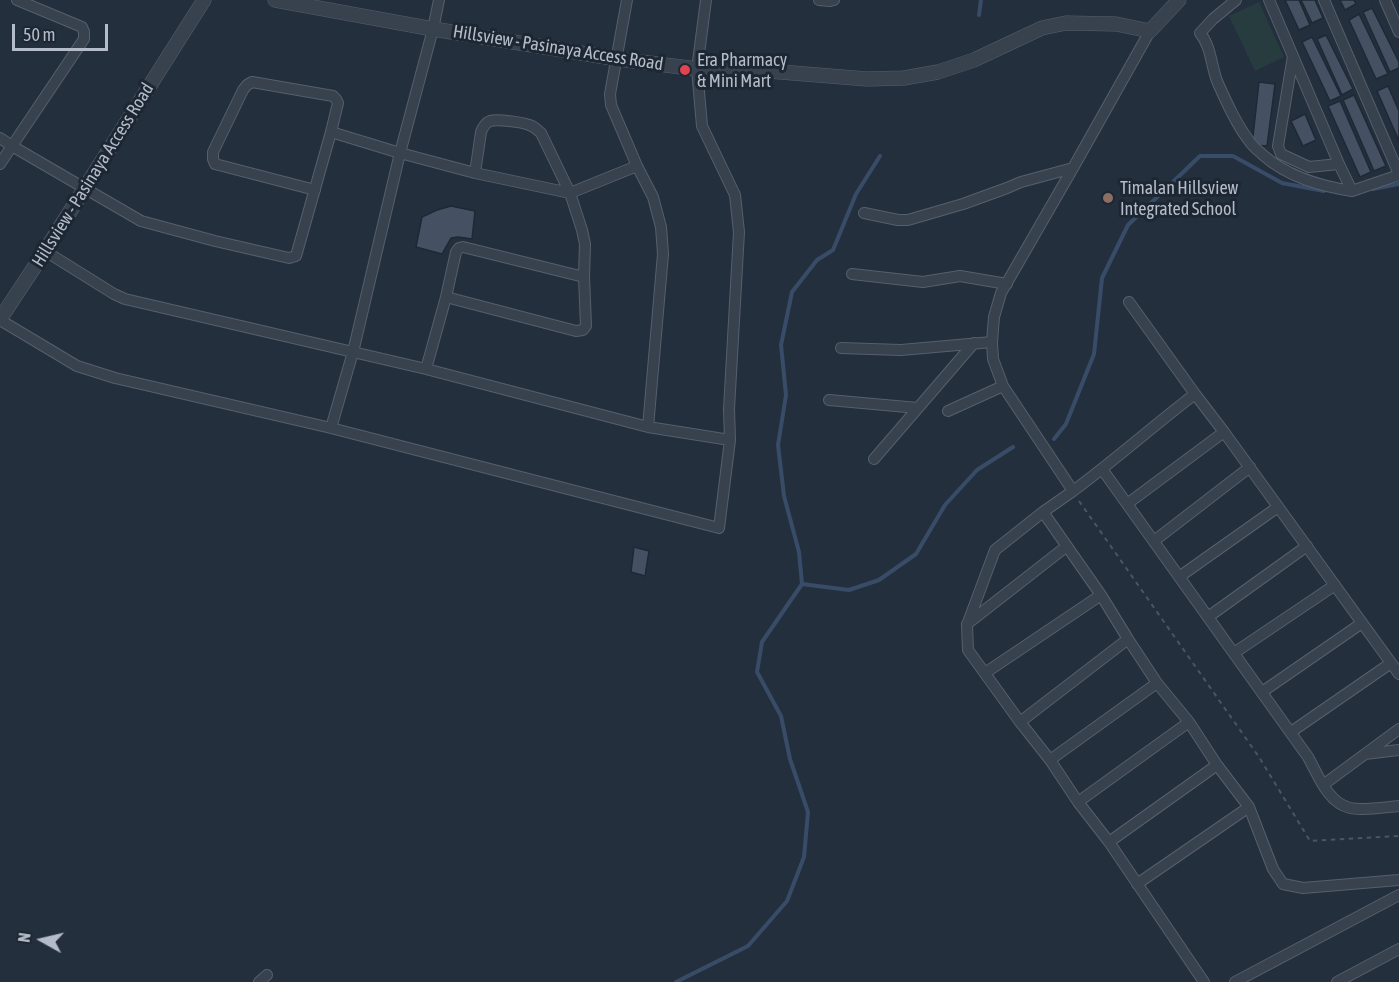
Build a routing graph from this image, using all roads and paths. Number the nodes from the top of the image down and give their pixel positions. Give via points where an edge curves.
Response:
1 (17, 0) edge
2 (204, 0) edge
3 (275, 0) edge
4 (440, 0) edge
5 (627, 0) edge
6 (706, 0) edge
7 (819, 0) edge
8 (834, 0) edge
9 (1179, 0) edge
10 (1236, 0) edge
11 (1269, 0) edge
12 (1324, 0) edge
13 (1385, 0) edge
14 (434, 29) junction
15 (1150, 31) junction
16 (1399, 32) edge
17 (1293, 56) junction
18 (618, 59) junction
19 (697, 69) junction
20 (331, 132) junction
21 (0, 138) edge
22 (12, 146) junction
23 (400, 153) junction
24 (0, 164) edge
25 (1339, 164) junction
26 (637, 166) junction
27 (1073, 168) junction
28 (475, 173) junction
29 (1399, 175) edge
30 (85, 188) junction
31 (315, 190) junction
32 (1352, 191) junction
33 (570, 193) junction
34 (864, 213) dead end
35 (45, 251) junction
36 (852, 274) dead end
37 (584, 277) junction
38 (1007, 284) junction
39 (446, 297) junction
40 (1129, 302) dead end
41 (0, 320) edge
42 (992, 342) junction
43 (974, 343) junction
44 (841, 348) dead end
45 (353, 352) junction
46 (426, 369) junction
47 (1003, 386) junction
48 (1195, 394) junction
49 (830, 400) dead end
50 (918, 408) junction
51 (948, 411) dead end
52 (648, 427) junction
53 (331, 428) junction
54 (1224, 432) junction
55 (730, 440) junction
56 (874, 459) dead end
57 (1250, 467) junction
58 (1102, 469) junction
59 (1073, 491) junction
60 (1127, 504) junction
61 (1278, 507) junction
62 (1043, 512) junction
63 (1154, 541) junction
64 (1067, 546) junction
65 (1307, 546) junction
66 (1179, 577) junction
67 (1335, 585) junction
68 (1101, 595) junction
69 (1208, 617) junction
70 (1362, 623) junction
71 (967, 625) junction
72 (1128, 639) junction
73 (1234, 653) junction
74 (1391, 663) junction
75 (985, 673) junction
76 (1399, 674) edge
77 (1157, 683) junction
78 (1262, 692) junction
79 (1020, 722) junction
80 (1189, 722) junction
81 (1399, 729) edge
82 (1291, 732) junction
83 (1399, 750) edge
84 (1365, 754) junction
85 (1050, 760) junction
86 (1217, 765) junction
87 (1323, 785) junction
88 (1078, 802) junction
89 (1399, 806) edge
90 (1249, 807) junction
91 (1399, 836) edge
92 (1108, 842) junction
93 (1399, 880) edge
94 (1137, 884) junction
95 (1399, 895) edge
96 (1399, 949) edge
97 (1204, 982) edge
98 (1235, 982) edge
99 (1337, 982) edge

1 - 22 street via 82,27 84,39
2 - 30 street, Hillsview - Pasinaya Access Road
3 - 14 street, Hillsview - Pasinaya Access Road
4 - 14 street
5 - 18 street
6 - 19 street
7 - 8 street
9 - 15 street
10 - 32 street via 1200,33 1221,90 1250,144 1291,174
11 - 17 street
12 - 29 street
13 - 16 street
14 - 18 street, Hillsview - Pasinaya Access Road
14 - 23 street
15 - 19 street, Hillsview - Pasinaya Access Road via 1101,23 1042,28 974,60 903,78
15 - 27 street
17 - 25 street
17 - 25 street via 1279,150 1308,167
18 - 19 street, Hillsview - Pasinaya Access Road
18 - 26 street via 611,105
19 - 55 street via 702,126 735,195 739,232
20 - 23 street
20 - 31 street
20 - 31 street via 338,103 333,96 252,82 243,90 213,152 216,164
21 - 22 street
22 - 24 street
22 - 30 street
23 - 28 street
23 - 45 street
25 - 32 street
26 - 33 street
26 - 52 street via 653,197 663,254
27 - 34 street via 908,220
27 - 38 street
28 - 33 street
28 - 33 street via 483,125 489,121 528,124 541,134
29 - 32 street
30 - 31 street via 147,223 289,258 296,256
30 - 35 street, Hillsview - Pasinaya Access Road
33 - 37 street via 585,244
35 - 41 street, Hillsview - Pasinaya Access Road
35 - 45 street via 119,297
36 - 38 street via 923,282 960,276
37 - 39 street via 463,247 456,252
37 - 39 street via 583,330
38 - 42 street via 996,305
39 - 46 street
40 - 48 street
41 - 53 street via 77,366
42 - 43 street
42 - 47 street via 993,359
43 - 44 street via 901,350
43 - 50 street
45 - 46 street
45 - 53 street
46 - 52 street
47 - 51 street
47 - 59 street
48 - 54 street
48 - 58 street
49 - 50 street
50 - 56 street
52 - 55 street
53 - 55 street via 719,528
54 - 57 street
54 - 60 street
57 - 61 street
57 - 63 street
58 - 59 street
58 - 60 street
59 - 62 street
59 - 91 path via 1259,757 1310,841
60 - 63 street
61 - 65 street
61 - 66 street
62 - 64 street
62 - 71 street via 995,550
63 - 66 street
64 - 68 street
64 - 71 street
65 - 67 street
65 - 69 street
66 - 69 street
67 - 70 street
67 - 73 street
68 - 72 street
68 - 75 street
69 - 73 street
70 - 74 street
70 - 78 street
71 - 75 street via 968,650
72 - 77 street
72 - 79 street
73 - 78 street
74 - 76 street
74 - 82 street
75 - 79 street
77 - 80 street
77 - 85 street
78 - 82 street
79 - 85 street
80 - 86 street
80 - 88 street
81 - 84 street
82 - 87 street
83 - 84 street
84 - 87 street
85 - 88 street
86 - 90 street
86 - 92 street
87 - 89 street via 1336,801 1350,808
88 - 92 street
90 - 93 street via 1273,869 1283,884 1303,888
90 - 94 street
92 - 94 street
94 - 97 street
95 - 98 street
96 - 99 street

